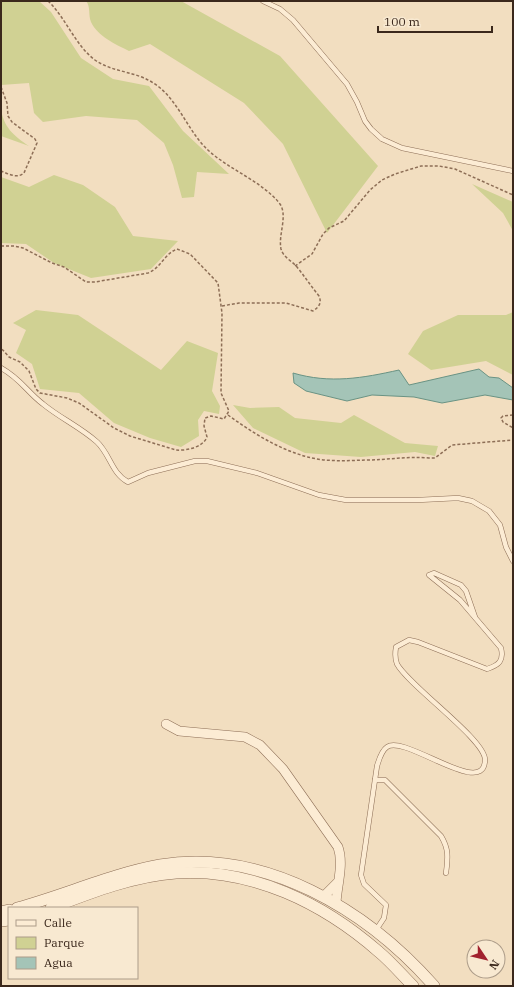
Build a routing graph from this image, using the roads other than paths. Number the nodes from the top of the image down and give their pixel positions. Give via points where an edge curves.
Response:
1 (263, 1) edge
2 (513, 171) edge
3 (1, 368) edge
4 (513, 561) edge
5 (475, 617) junction
6 (166, 724) dead end
7 (375, 780) junction
8 (446, 873) dead end
9 (127, 878) junction
10 (338, 883) junction
11 (324, 896) junction
12 (336, 903) junction
13 (21, 907) edge
14 (54, 907) edge
15 (376, 931) junction
16 (414, 986) edge
17 (434, 986) edge

1 - 2 lane via 280,9 293,20 347,84 368,125 382,139 402,148
3 - 4 lane via 18,379 42,404 97,442 121,478 128,482 148,473 196,461 207,461 257,473 319,495 346,500 458,498 472,501 489,511 500,525
5 - 5 lane via 461,584 434,573 428,575 460,600
5 - 7 lane via 501,648 503,656 496,666 487,669 480,667 409,640 396,647 395,655 397,664 404,672 479,748 485,757 485,765 476,773 458,771 405,746 394,745 387,747 382,755
6 - 10 street via 179,731 246,737 260,745 282,769 338,847
7 - 8 lane via 385,780 441,836 449,854
7 - 15 lane via 361,875 364,884 386,905 384,918
9 - 11 street via 160,865 218,863 254,870
9 - 13 street
9 - 14 street
9 - 16 street via 202,872 234,875 258,881 319,908 380,952
10 - 11 street
10 - 12 street
11 - 12 street
12 - 15 street
15 - 17 street via 393,944

